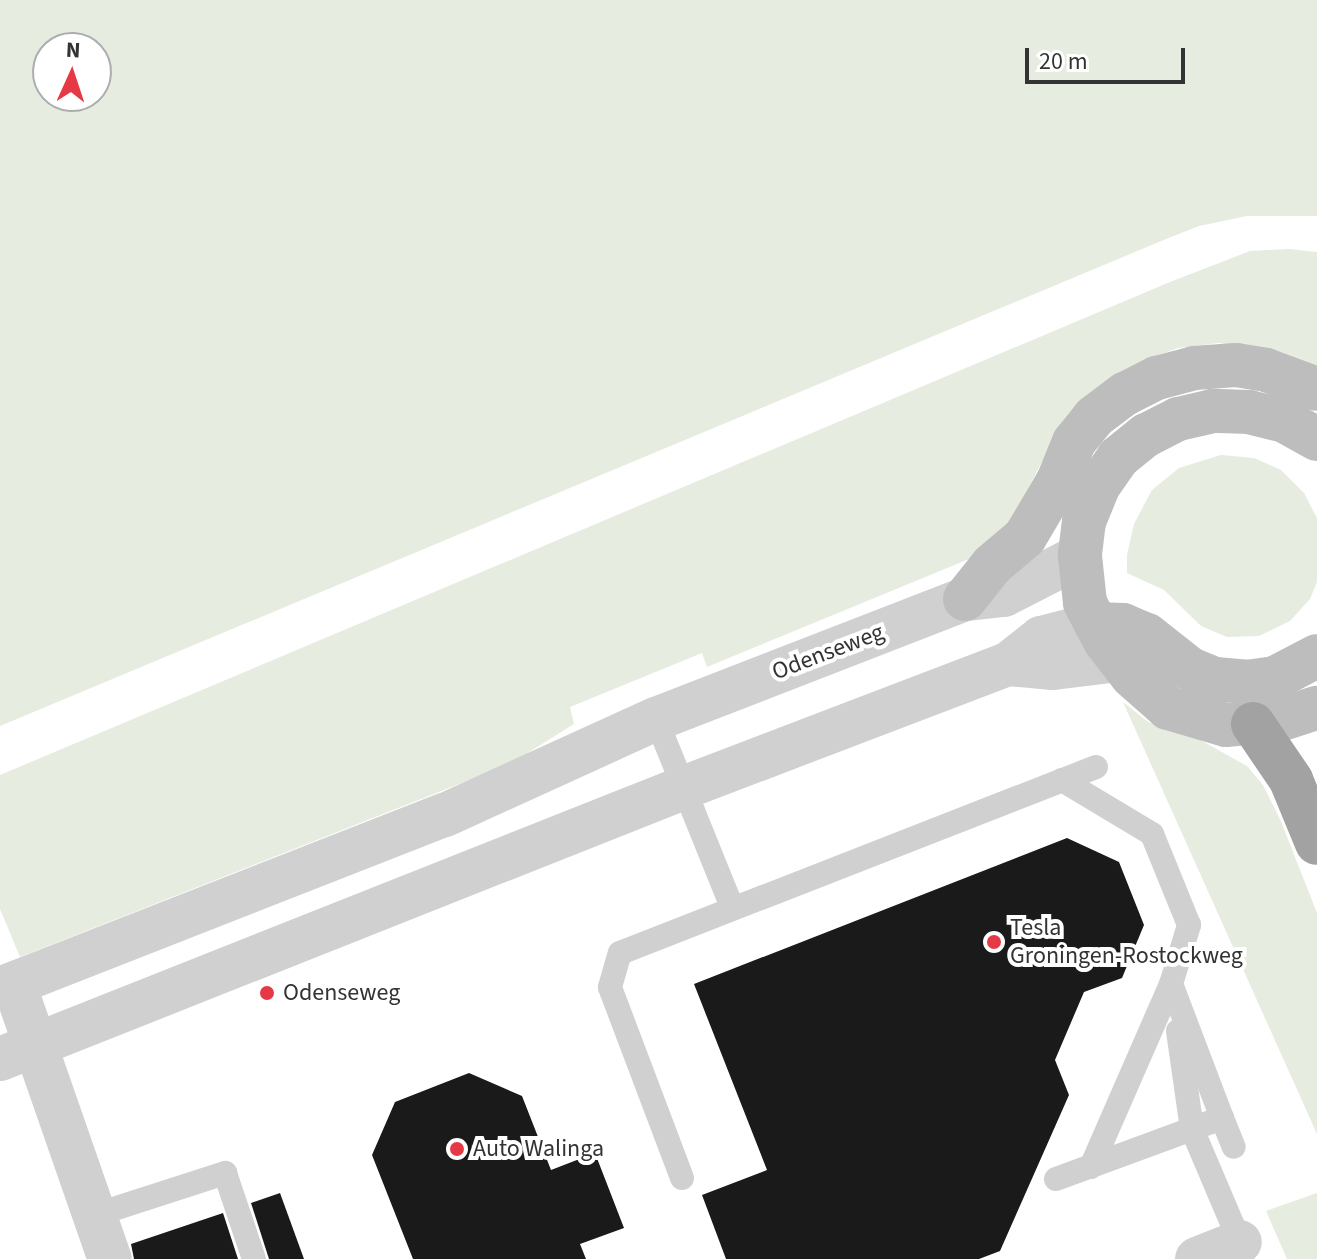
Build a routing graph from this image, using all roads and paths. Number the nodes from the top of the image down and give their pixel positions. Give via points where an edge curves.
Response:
1 (1317, 389) edge
2 (1317, 439) edge
3 (1080, 556) junction
4 (965, 599) junction
5 (1106, 642) junction
6 (1317, 656) edge
7 (1317, 708) edge
8 (656, 719) junction
9 (1253, 724) junction
10 (1096, 767) dead end
11 (1062, 780) junction
12 (683, 788) junction
13 (1317, 843) edge
14 (732, 907) junction
15 (1171, 984) junction
16 (7, 986) edge
17 (18, 1052) edge
18 (1222, 1118) junction
19 (1192, 1129) junction
20 (1234, 1147) dead end
21 (1091, 1167) junction
22 (682, 1178) dead end
23 (1056, 1179) dead end
24 (95, 1215) junction
25 (1240, 1242) joint
26 (110, 1259) edge
27 (254, 1259) edge
28 (1197, 1259) edge

1 - 4 main road via 1236,365 1194,368 1125,394 1094,417 1074,442 1025,537 992,565
2 - 3 main road via 1285,421 1250,412 1213,411 1178,419 1146,435 1118,458 1084,521
3 - 4 street, Odenseweg via 1004,595
3 - 5 main road via 1085,603
4 - 8 street, Odenseweg
5 - 6 main road via 1123,625 1147,635 1190,669 1215,679 1247,682 1275,678
5 - 9 main road via 1168,708 1226,725
5 - 12 street via 1053,668 1008,664
7 - 9 main road
8 - 12 lane
8 - 16 street, Odenseweg via 445,815
9 - 13 highway via 1291,780
10 - 11 lane
11 - 14 lane
11 - 15 lane via 1152,834 1189,925
12 - 14 lane
12 - 17 street
14 - 22 lane via 620,953 610,987
15 - 18 lane
15 - 19 lane
15 - 21 lane
16 - 17 street, Odenseweg
17 - 24 street, Odenseweg
18 - 19 lane
18 - 20 lane
19 - 21 lane
19 - 25 lane
21 - 23 lane
24 - 26 street, Odenseweg
24 - 27 lane via 225,1173
25 - 28 street

